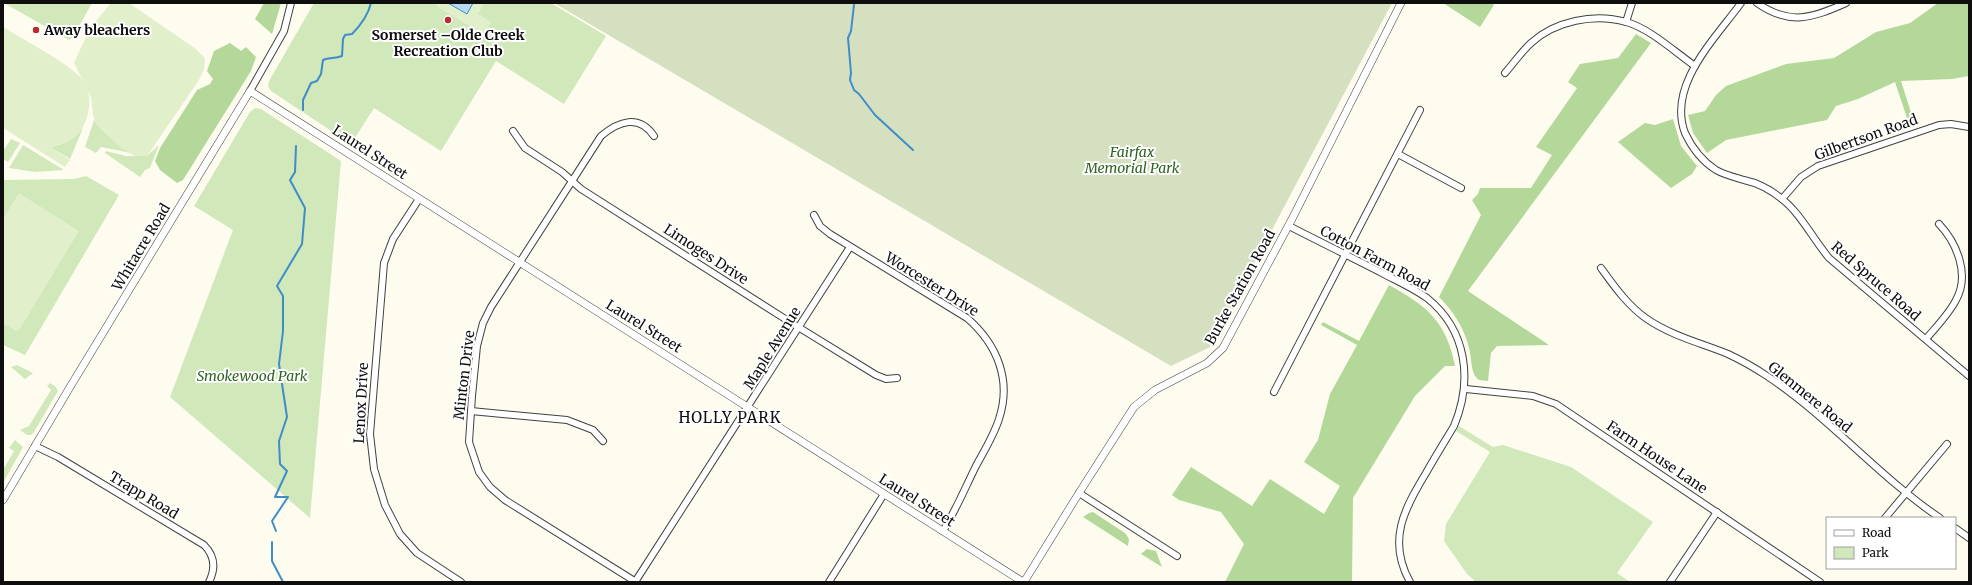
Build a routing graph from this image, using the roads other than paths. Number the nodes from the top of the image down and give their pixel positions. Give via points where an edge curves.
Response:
1 (290, 3) edge
2 (1401, 3) edge
3 (1632, 3) edge
4 (1742, 3) edge
5 (1757, 3) edge
6 (1846, 3) edge
7 (1626, 22) junction
8 (1694, 66) junction
9 (1505, 73) dead end
10 (250, 92) junction
11 (1420, 110) dead end
12 (1969, 127) edge
13 (513, 131) dead end
14 (654, 136) dead end
15 (1398, 154) junction
16 (572, 182) junction
17 (1461, 188) dead end
18 (419, 199) junction
19 (1782, 199) junction
20 (814, 215) dead end
21 (1939, 224) dead end
22 (1289, 226) junction
23 (850, 247) junction
24 (1346, 254) junction
25 (519, 262) junction
26 (1601, 268) dead end
27 (799, 327) junction
28 (1926, 339) junction
29 (1969, 376) edge
30 (897, 378) dead end
31 (1466, 389) junction
32 (1274, 392) dead end
33 (748, 408) junction
34 (471, 411) junction
35 (603, 441) dead end
36 (1947, 444) dead end
37 (35, 446) junction
38 (1907, 492) junction
39 (1078, 493) junction
40 (884, 494) junction
41 (3, 500) edge
42 (1717, 512) junction
43 (1886, 517) edge
44 (1939, 517) edge
45 (944, 529) junction
46 (1956, 529) edge
47 (1969, 538) edge
48 (1177, 556) dead end
49 (209, 582) edge
50 (460, 582) edge
51 (635, 582) edge
52 (830, 582) edge
53 (1024, 582) edge
54 (1410, 582) edge
55 (1670, 582) edge
56 (1820, 582) edge

1 - 10 street, Whitacre Road via 284,31
2 - 22 street, Burke Station Road
3 - 7 street
4 - 8 street, Red Spruce Road
5 - 6 street via 1782,16 1800,18 1820,14
7 - 8 street via 1653,36
7 - 9 street via 1590,18 1558,26 1532,42
8 - 19 street, Red Spruce Road via 1685,85 1681,106 1684,129 1693,148 1717,171 1757,184
10 - 18 street, Laurel Street
10 - 37 street, Whitacre Road
11 - 15 street
12 - 19 street, Gilbertson Road via 1939,125 1824,163 1801,177
13 - 16 street, Limoges Drive via 525,148 562,172
14 - 16 street, Minton Drive via 646,126 635,122 623,123 609,129 595,144
15 - 17 street
15 - 24 street
16 - 25 street, Minton Drive
16 - 27 street, Limoges Drive
18 - 25 street, Laurel Street
18 - 50 street, Lenox Drive via 393,239 384,263 370,421 371,452 383,498 400,534 417,553
19 - 28 street, Red Spruce Road via 1799,217 1829,258
20 - 23 street, Worcester Drive via 820,226
21 - 28 street via 1953,243 1961,267 1962,283 1954,304
22 - 24 street, Cotton Farm Road
22 - 39 street, Burke Station Road via 1223,348 1207,363 1155,390 1134,407
23 - 27 street, Maple Avenue
23 - 45 street, Worcester Drive via 967,318 990,343 999,362 1004,390 999,418
24 - 31 street, Cotton Farm Road via 1415,290 1438,309 1451,326 1459,343 1464,360
24 - 32 street
25 - 33 street, Laurel Street
25 - 34 street, Minton Drive via 480,330
26 - 38 street, Glenmere Road via 1623,296 1646,318 1671,333 1729,354 1767,376
27 - 30 street, Limoges Drive via 876,375 886,379
27 - 33 street, Maple Avenue
28 - 29 street, Red Spruce Road
31 - 42 street, Farm House Lane via 1533,396 1556,404
31 - 54 street, Cotton Farm Road via 1454,426 1402,518 1399,531 1400,554
33 - 40 street, Laurel Street
33 - 51 street, Maple Avenue
34 - 35 street via 567,420 593,430
34 - 51 street, Minton Drive via 471,451 479,472 490,487 505,500
36 - 38 street
37 - 41 street, Whitacre Road
37 - 49 street, Trapp Road via 58,457 204,545 214,560
38 - 43 street
38 - 44 street, Glenmere Road
39 - 48 street
39 - 53 street, Burke Station Road
40 - 45 street, Laurel Street
40 - 52 street
42 - 55 street
42 - 56 street, Farm House Lane
45 - 53 street, Laurel Street
46 - 47 street

